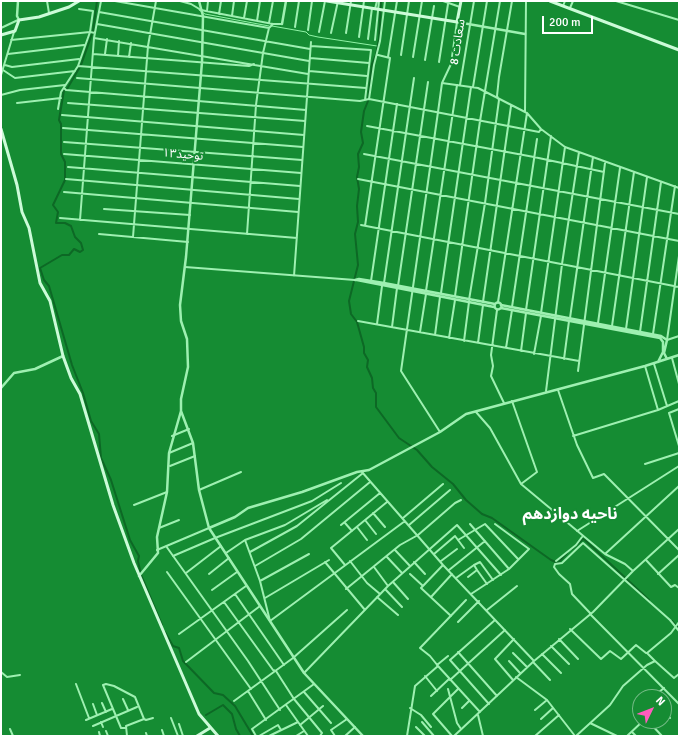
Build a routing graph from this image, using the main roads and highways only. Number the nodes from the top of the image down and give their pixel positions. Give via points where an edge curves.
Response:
1 (79, 1) edge
2 (326, 1) edge
3 (461, 1) edge
4 (551, 1) edge
5 (337, 2) edge
6 (351, 3) edge
7 (1, 35) edge
8 (679, 50) edge
9 (1, 130) edge
10 (2, 138) edge
11 (210, 728) junction
12 (197, 736) edge
13 (218, 736) edge

1 - 7 main road via 69,7 20,20 14,31
2 - 5 main road
3 - 6 main road via 457,22
4 - 8 main road
5 - 6 main road
9 - 10 main road
10 - 11 main road via 17,185 22,212 29,228 40,283 50,300 63,356 80,394 139,576 199,714
11 - 12 main road
11 - 13 main road

